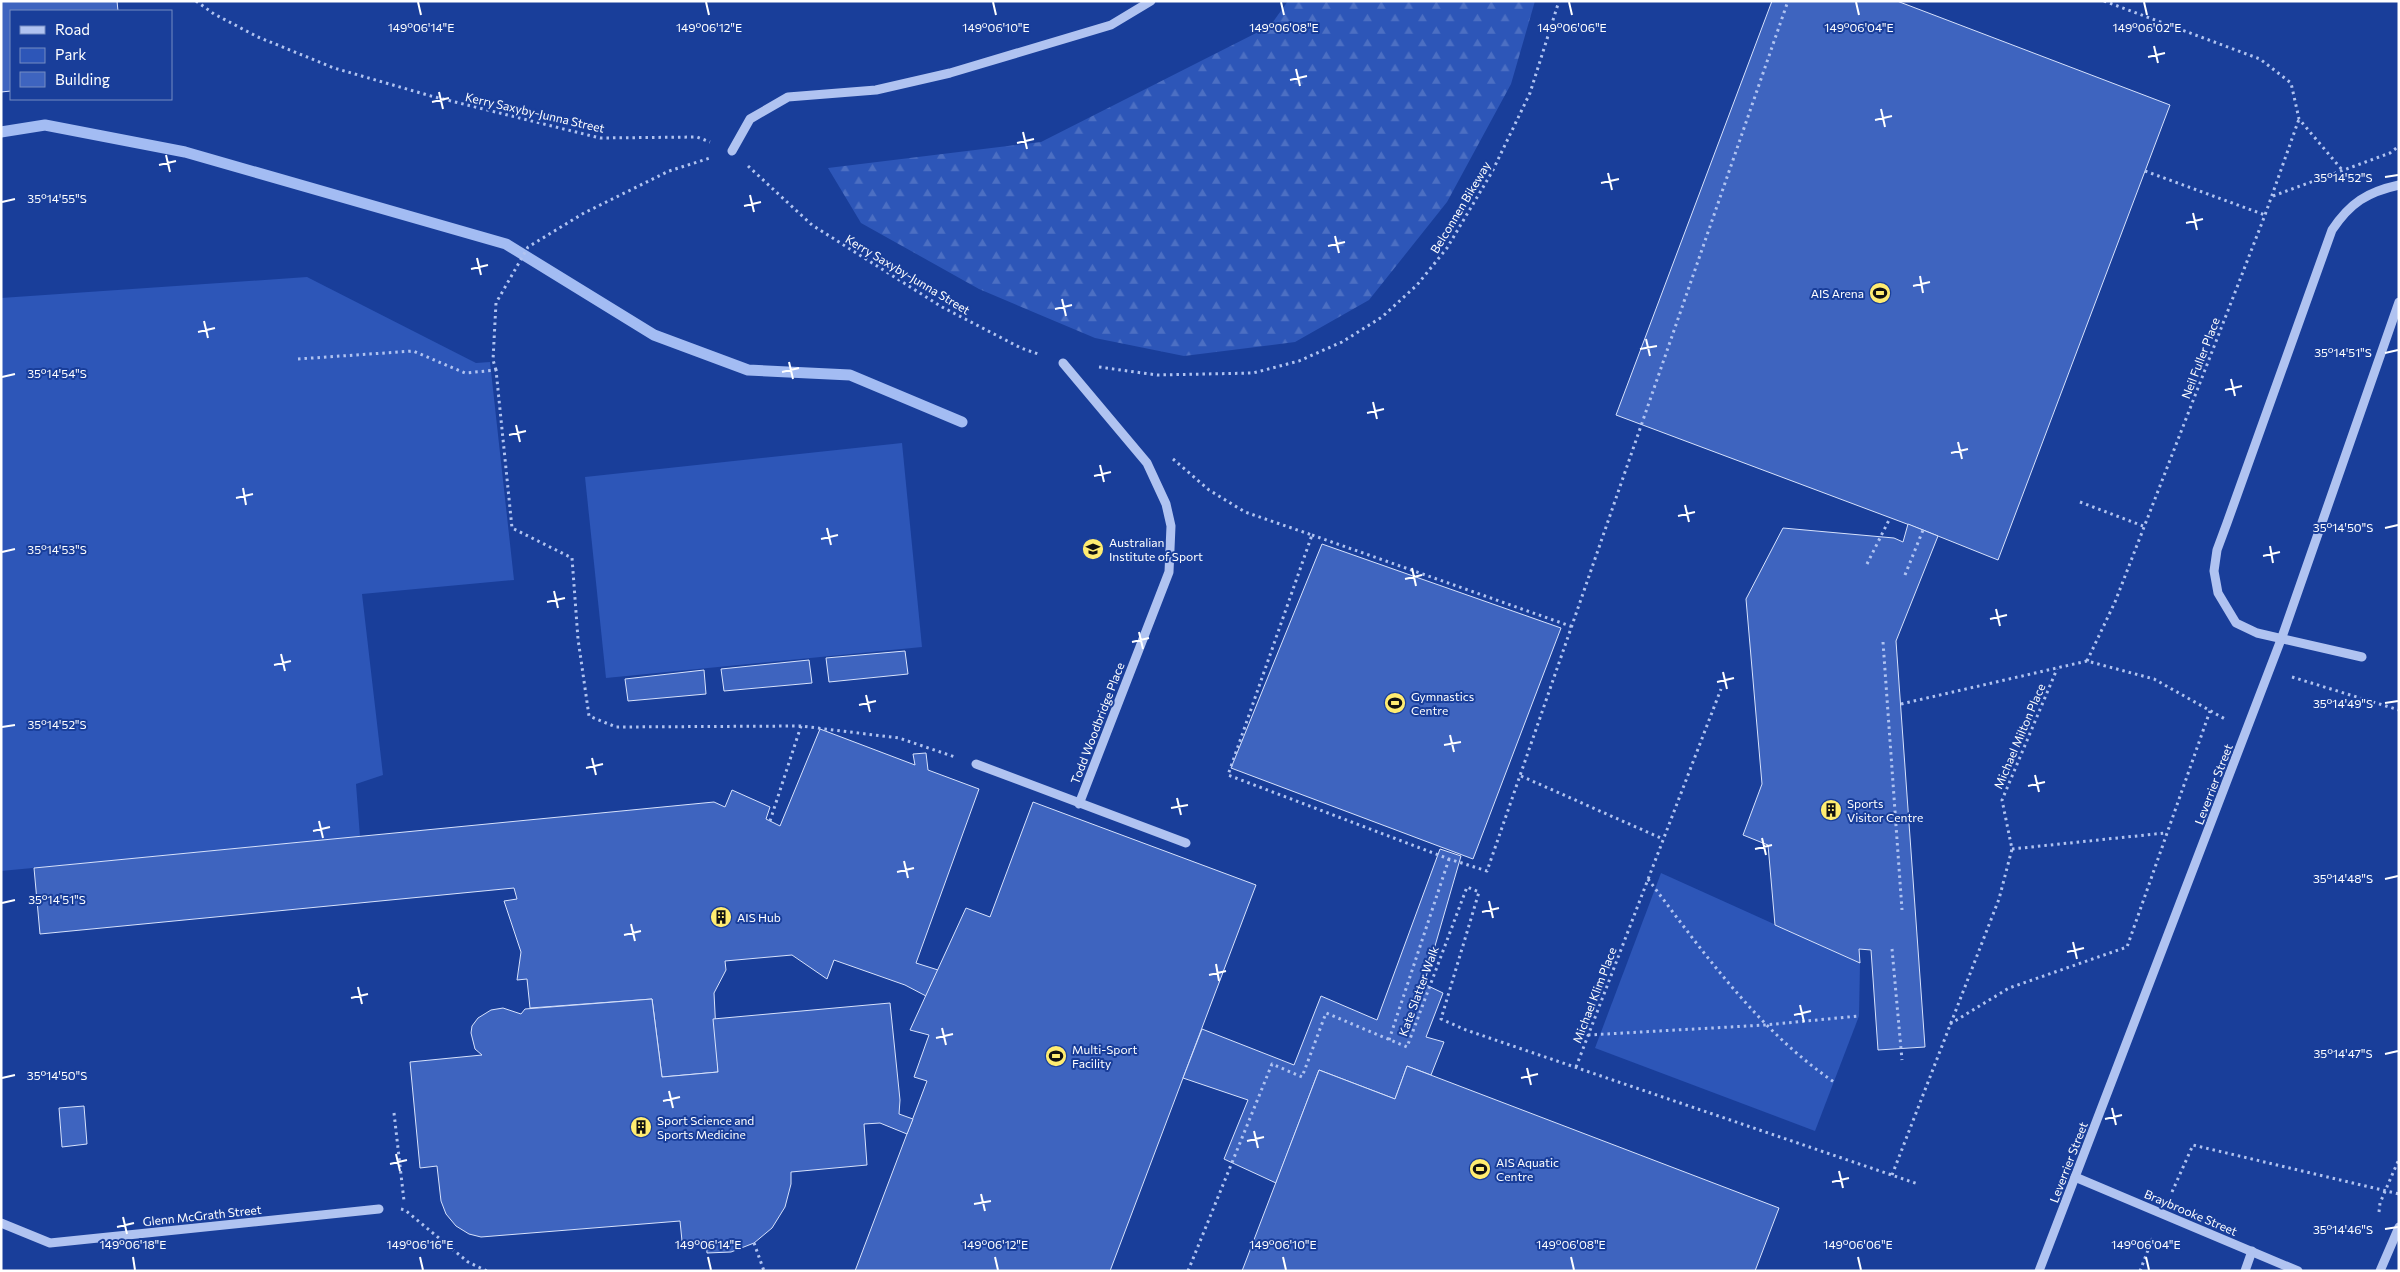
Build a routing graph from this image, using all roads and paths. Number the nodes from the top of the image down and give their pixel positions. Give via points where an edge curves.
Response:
1 (196, 1) edge
2 (1151, 1) edge
3 (1559, 1) edge
4 (1788, 1) edge
5 (2104, 1) edge
6 (2299, 120) junction
7 (2399, 146) edge
8 (732, 151) junction
9 (2145, 171) dead end
10 (2343, 171) junction
11 (2399, 185) edge
12 (2272, 196) junction
13 (2265, 215) junction
14 (2399, 302) edge
15 (298, 359) dead end
16 (1062, 363) junction
17 (496, 370) junction
18 (1172, 458) dead end
19 (2080, 502) dead end
20 (1890, 518) dead end
21 (2143, 526) junction
22 (1923, 530) dead end
23 (1312, 536) junction
24 (1868, 564) dead end
25 (1905, 575) dead end
26 (1573, 627) junction
27 (2282, 637) junction
28 (1883, 642) dead end
29 (2362, 657) dead end
30 (2087, 661) junction
31 (2057, 669) junction
32 (2270, 670) junction
33 (1721, 689) dead end
34 (1901, 704) dead end
35 (2399, 710) edge
36 (2210, 711) junction
37 (800, 726) junction
38 (2247, 731) junction
39 (976, 764) joint
40 (1521, 776) junction
41 (1079, 804) junction
42 (770, 821) dead end
43 (2165, 834) junction
44 (1663, 839) junction
45 (1186, 844) dead end
46 (2012, 848) junction
47 (1450, 859) junction
48 (1648, 878) junction
49 (1902, 910) dead end
50 (1892, 949) dead end
51 (1859, 1016) dead end
52 (1950, 1024) junction
53 (1765, 1025) junction
54 (1588, 1035) junction
55 (1389, 1040) junction
56 (1902, 1060) dead end
57 (1576, 1067) junction
58 (1834, 1082) dead end
59 (394, 1113) dead end
60 (2193, 1145) dead end
61 (2399, 1159) edge
62 (1892, 1175) junction
63 (2075, 1177) junction
64 (1918, 1184) dead end
65 (2385, 1191) junction
66 (2399, 1194) edge
67 (379, 1209) joint
68 (405, 1210) junction
69 (1, 1223) edge
70 (2399, 1227) edge
71 (754, 1243) dead end
72 (2252, 1251) junction
73 (487, 1271) edge
74 (764, 1271) edge
75 (1188, 1271) edge
76 (2039, 1271) edge
77 (2245, 1271) edge
78 (2298, 1271) edge
79 (2380, 1271) edge

1 - 8 path, Kerry Saxyby-Junna Street via 258,37 334,68 431,96 600,138 697,136
2 - 8 street via 1111,25 950,73 876,90 788,96 750,119
3 - 16 path, Belconnen Bikeway via 1530,93 1492,172 1447,248 1417,285 1382,317 1342,342 1299,361 1253,373 1157,375
4 - 26 path
5 - 6 path via 2260,59 2291,83
6 - 10 path
6 - 12 path, Neil Fuller Place
7 - 10 path via 2390,154
8 - 16 path, Kerry Saxyby-Junna Street via 820,230 942,307 1021,348
8 - 17 path via 669,171 584,213 528,247 496,303 493,360
9 - 13 path
10 - 12 path
11 - 27 street via 2358,201 2345,210 2332,230 2217,550 2214,571 2218,593 2236,622 2257,634
12 - 13 path, Neil Fuller Place
13 - 21 path, Neil Fuller Place
14 - 27 street, Leverrier Street
15 - 17 path via 413,351 465,373
16 - 41 street, Todd Woodbridge Place via 1147,463 1166,504 1171,526 1169,572
17 - 37 path via 512,528 572,558 578,639 589,716 616,726
18 - 23 path via 1209,490 1245,512
19 - 21 path
20 - 24 path
21 - 30 path, Neil Fuller Place
22 - 25 path
23 - 26 path
23 - 47 path via 1228,775
26 - 40 path
27 - 29 street
27 - 32 street, Leverrier Street
28 - 49 path
30 - 31 path
30 - 36 path via 2154,679
31 - 34 path
31 - 46 path, Michael Milton Place via 2002,800
32 - 35 path
32 - 38 street, Leverrier Street
33 - 44 path, Michael Klim Place
36 - 38 path
36 - 43 path
37 - 39 path via 899,738
37 - 42 path
38 - 63 street, Leverrier Street
39 - 41 street
40 - 44 path
40 - 47 path via 1487,871
41 - 45 street
43 - 46 path
43 - 52 path via 2127,947 2009,988
44 - 48 path, Michael Klim Place
46 - 52 path, Michael Milton Place via 1999,899
47 - 55 path
48 - 53 path via 1697,944
48 - 54 path, Michael Klim Place
50 - 56 path
51 - 53 path
52 - 62 path, Michael Milton Place
53 - 54 path
53 - 58 path
54 - 57 path, Michael Klim Place
55 - 57 path, Kate Slatter Walk via 1407,1047 1467,887 1479,892 1441,1019
55 - 75 path, Kate Slatter Walk via 1326,1013 1302,1077 1272,1064
57 - 62 path
59 - 68 path
60 - 65 path
61 - 65 path
62 - 64 path
63 - 72 street, Braybrooke Street
63 - 76 street, Leverrier Street
65 - 66 path
67 - 68 path
67 - 69 street, Glenn McGrath Street via 50,1243
68 - 73 path via 468,1262
70 - 79 street
71 - 74 path
72 - 77 street
72 - 78 street, Braybrooke Street

